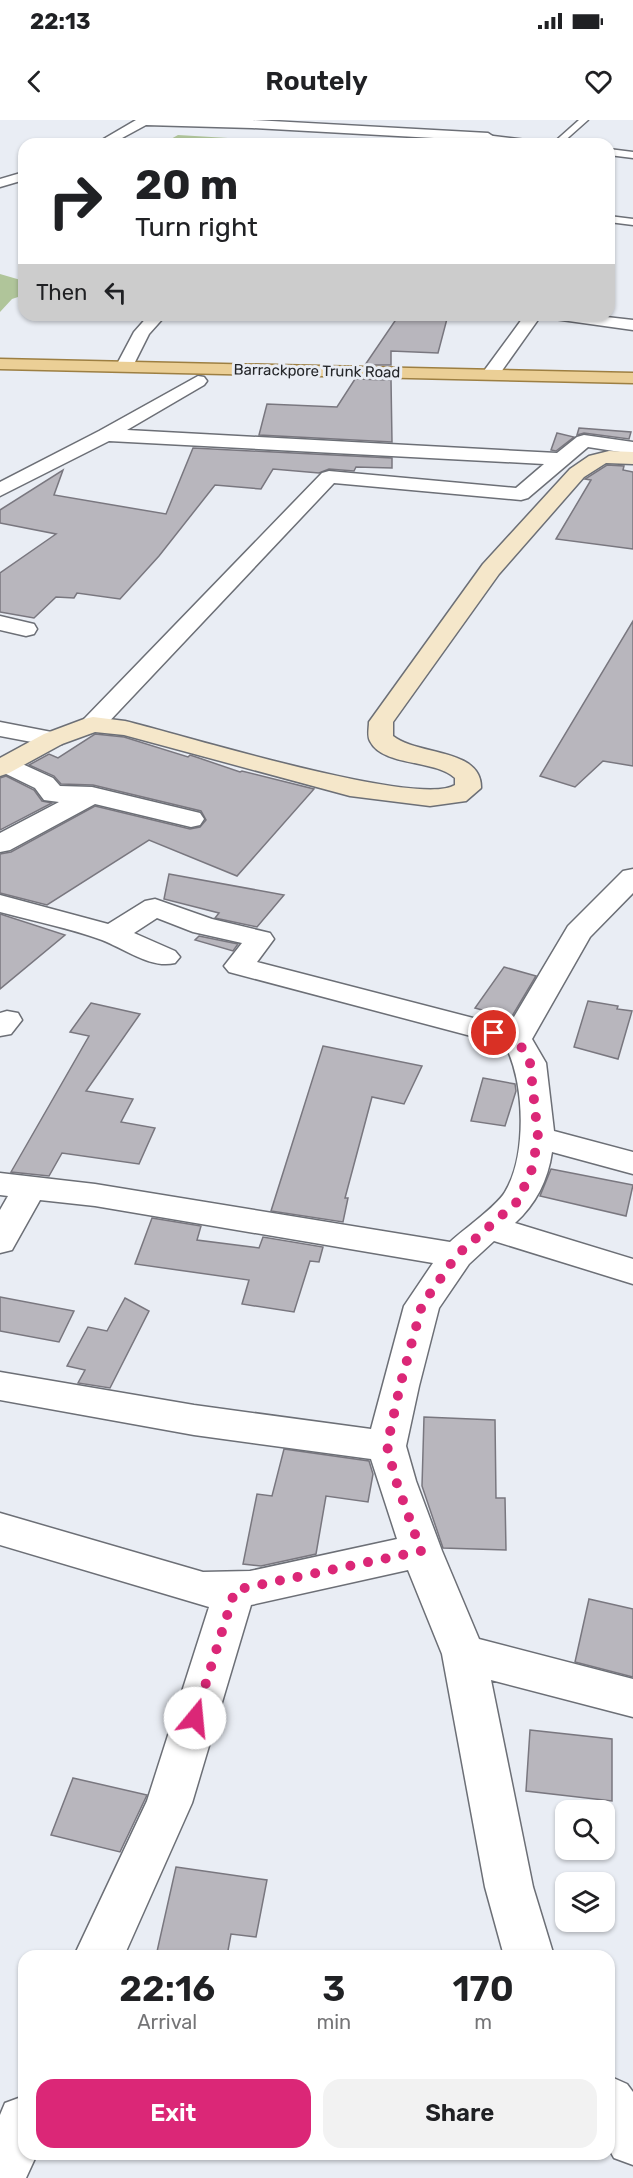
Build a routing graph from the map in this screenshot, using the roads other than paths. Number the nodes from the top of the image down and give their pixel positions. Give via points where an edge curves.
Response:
1 (144, 120) edge
2 (444, 120) edge
3 (584, 120) edge
4 (252, 124) junction
5 (501, 126) dead end
6 (436, 133) junction
7 (232, 137) dead end
8 (112, 138) edge
9 (430, 138) edge
10 (466, 138) edge
11 (487, 138) edge
12 (563, 138) edge
13 (615, 153) edge
14 (633, 155) edge
15 (615, 220) edge
16 (633, 222) edge
17 (152, 321) edge
18 (529, 321) edge
19 (598, 321) edge
20 (633, 325) edge
21 (0, 364) edge
22 (125, 366) junction
23 (490, 375) junction
24 (0, 377) edge
25 (633, 378) edge
26 (198, 381) junction
27 (633, 390) edge
28 (106, 435) junction
29 (633, 448) edge
30 (633, 458) edge
31 (561, 459) junction
32 (0, 490) edge
33 (0, 623) edge
34 (26, 629) dead end
35 (93, 724) junction
36 (0, 729) edge
37 (54, 739) junction
38 (4, 767) edge
39 (92, 795) junction
40 (191, 819) dead end
41 (0, 844) edge
42 (633, 877) edge
43 (0, 903) edge
44 (112, 934) junction
45 (165, 957) dead end
46 (517, 1039) junction
47 (538, 1137) junction
48 (633, 1163) edge
49 (15, 1186) edge
50 (488, 1227) junction
51 (0, 1241) edge
52 (457, 1255) junction
53 (633, 1272) edge
54 (0, 1386) edge
55 (387, 1446) junction
56 (0, 1529) edge
57 (421, 1551) junction
58 (235, 1590) junction
59 (464, 1654) junction
60 (633, 1698) edge
61 (102, 1950) edge
62 (526, 1950) edge
63 (615, 2111) edge
64 (18, 2135) edge
65 (633, 2139) edge
66 (0, 2175) edge

1 - 4 street
1 - 8 street
2 - 6 street
3 - 12 lane
4 - 6 street
4 - 7 street
5 - 11 street
6 - 9 street
6 - 10 street
13 - 14 lane
15 - 16 lane
17 - 22 street via 142,332
18 - 23 street
19 - 20 street
21 - 22 main road, Barrackpore Trunk Road
22 - 23 main road, Barrackpore Trunk Road
23 - 25 main road, Barrackpore Trunk Road
24 - 26 main road, Barrackpore Trunk Road
26 - 27 main road, Barrackpore Trunk Road
26 - 28 street
28 - 31 street
28 - 32 street
29 - 31 street via 584,441
30 - 35 street via 592,461 577,474 491,569 381,722 381,739 396,750 457,766 467,774 468,788 457,795 430,798 350,788 125,728
31 - 35 street via 520,494 329,477
33 - 34 street
35 - 37 street
36 - 37 street
37 - 38 street
38 - 39 street via 44,783 53,794
39 - 40 street
39 - 41 street
42 - 46 street via 578,932
43 - 44 street
44 - 45 street
44 - 46 street via 154,907 203,926 260,939 239,966
46 - 47 street via 530,1063
47 - 48 street
47 - 50 street via 532,1169 518,1201
49 - 51 street
49 - 52 street via 107,1197
50 - 52 street
50 - 53 street
52 - 55 street via 422,1305
54 - 55 street via 194,1420
55 - 57 street
56 - 58 street via 203,1589
57 - 58 street
57 - 59 street
58 - 61 street via 169,1803
59 - 60 street
59 - 62 street via 509,1887
63 - 65 street
64 - 66 street

